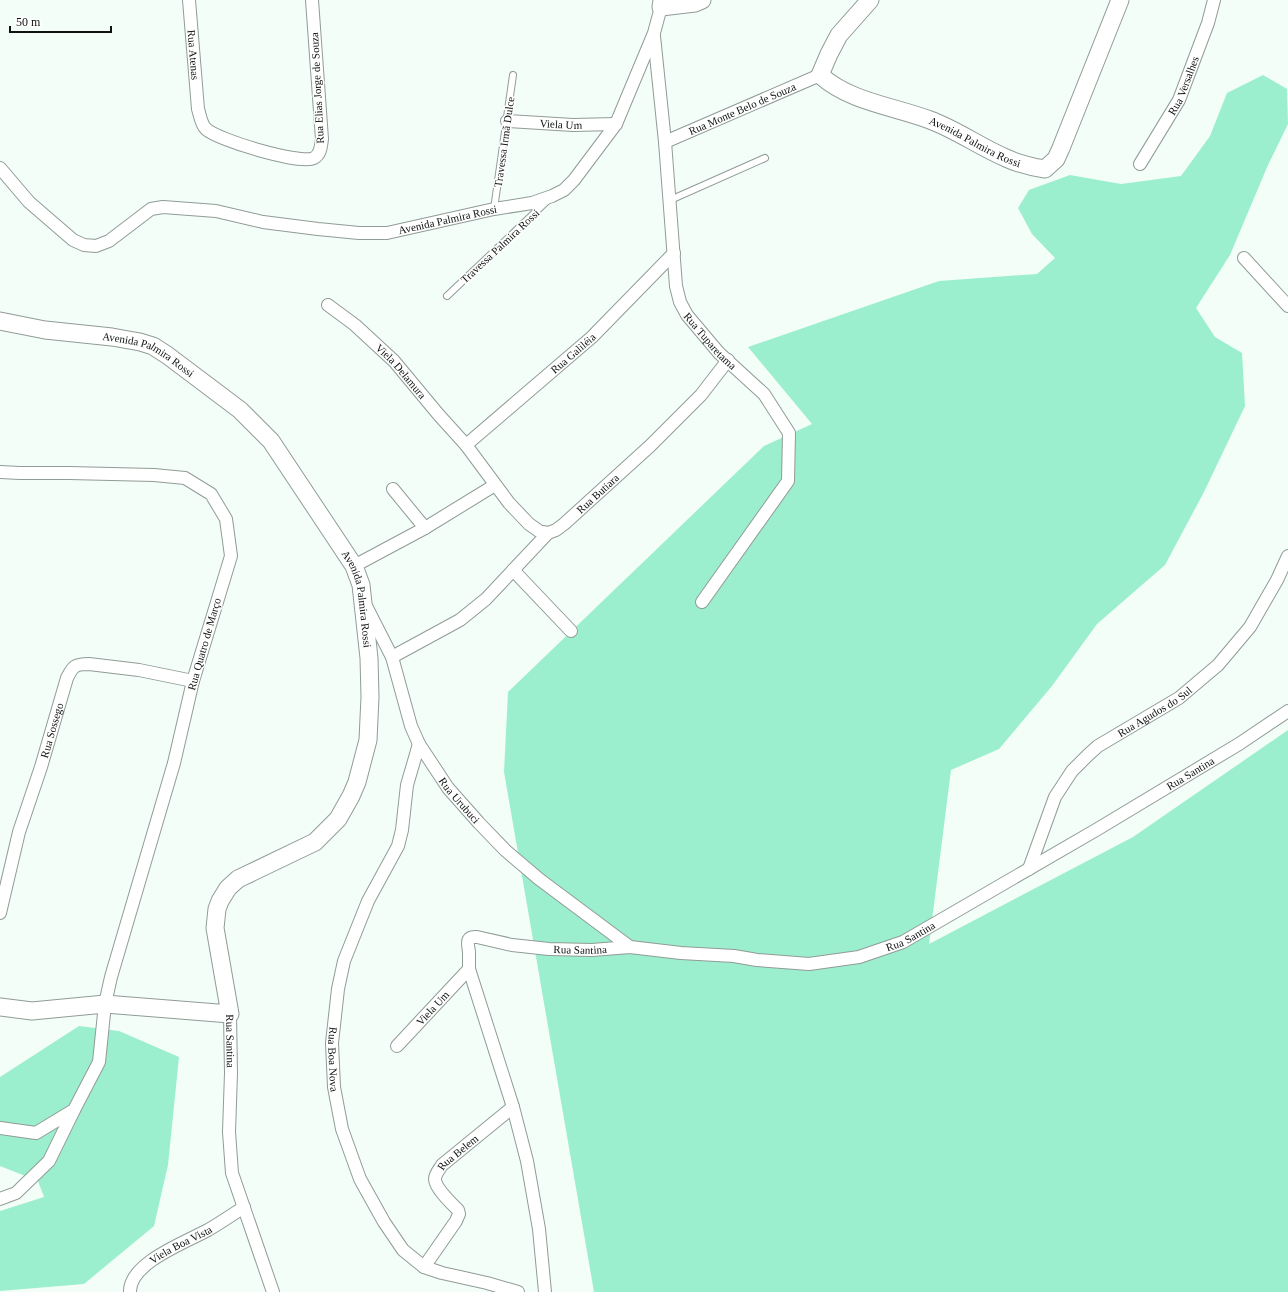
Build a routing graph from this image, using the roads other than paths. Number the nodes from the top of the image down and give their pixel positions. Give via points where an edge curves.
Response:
1 (189, 0) edge
2 (312, 0) edge
3 (702, 0) edge
4 (870, 0) edge
5 (1120, 0) edge
6 (1214, 0) edge
7 (662, 3) edge
8 (654, 33) junction
9 (513, 75) dead end
10 (820, 75) junction
11 (198, 109) joint
12 (507, 121) junction
13 (616, 124) junction
14 (664, 142) junction
15 (765, 158) dead end
16 (1140, 164) dead end
17 (0, 168) edge
18 (552, 196) junction
19 (668, 201) junction
20 (494, 209) junction
21 (674, 253) junction
22 (1244, 258) dead end
23 (447, 296) dead end
24 (328, 306) dead end
25 (1288, 306) edge
26 (0, 321) edge
27 (728, 360) junction
28 (466, 445) junction
29 (0, 472) edge
30 (495, 485) junction
31 (393, 489) dead end
32 (425, 528) junction
33 (548, 533) junction
34 (1288, 556) edge
35 (354, 566) junction
36 (513, 570) junction
37 (362, 598) junction
38 (702, 602) dead end
39 (571, 631) dead end
40 (392, 657) junction
41 (193, 681) junction
42 (1288, 711) edge
43 (419, 744) junction
44 (1029, 869) junction
45 (0, 913) edge
46 (630, 947) junction
47 (469, 969) junction
48 (105, 1004) junction
49 (0, 1007) edge
50 (230, 1014) junction
51 (397, 1046) dead end
52 (513, 1107) junction
53 (74, 1110) junction
54 (0, 1128) edge
55 (0, 1199) edge
56 (244, 1207) junction
57 (424, 1267) junction
58 (130, 1292) edge
59 (273, 1292) edge
60 (518, 1292) edge
61 (545, 1292) edge

1 - 11 street, Rua Atenas
2 - 11 street, Rua Elias Jorge de Souza via 322,139 318,155 312,159 304,159 266,152 212,134 205,128
3 - 7 street, Avenida Palmira Rossi via 685,4
4 - 10 street via 839,35
5 - 10 street, Avenida Palmira Rossi via 1061,148 1056,159 1045,169 1007,159 931,120 854,96 830,85
6 - 16 street, Rua Versalhes via 1179,100
7 - 8 street, Avenida Palmira Rossi
8 - 13 street, Avenida Palmira Rossi
8 - 14 street, Rua Tuparetama
9 - 12 lane, Travessa Irmã Dulce
10 - 14 street, Rua Monte Belo de Souza
12 - 13 street, Viela Um via 573,125
12 - 20 lane, Travessa Irmã Dulce
13 - 18 street, Avenida Palmira Rossi via 574,180 564,190
14 - 19 street, Rua Tuparetama
15 - 19 lane
17 - 20 street, Avenida Palmira Rossi via 29,202 73,240 84,245 96,246 109,241 151,209 163,207 216,212 263,222 358,232 387,232
18 - 20 street, Avenida Palmira Rossi via 532,203
18 - 23 lane, Travessa Palmira Rossi
19 - 21 street, Rua Tuparetama
21 - 27 street, Rua Tuparetama via 676,286 680,302 687,315
21 - 28 street, Rua Galiléia via 592,337
22 - 25 street
24 - 28 street, Viela Delamura via 355,325 394,361
26 - 35 street, Avenida Palmira Rossi via 45,330 140,342 168,355 240,410 271,441
27 - 33 street, Rua Butiara via 701,395 650,446 564,524
27 - 38 street, Rua Tuparetama via 764,394 789,433 788,481
28 - 30 street
29 - 41 street, Rua Quatro de Março via 154,474 185,478 211,494 226,519 231,556
30 - 32 street
30 - 33 street via 529,524 539,531
31 - 32 street
32 - 35 street
33 - 36 street, Rua Butiara
34 - 44 street, Rua Agudos do Sul via 1250,627 1218,665 1179,698 1098,746 1072,771 1055,797
35 - 37 street, Avenida Palmira Rossi via 361,585
36 - 39 street
36 - 40 street, Rua Butiara via 486,599 460,620
37 - 40 street, Rua Urubuci
37 - 50 street, Avenida Palmira Rossi via 369,658 370,697 368,740 357,782 338,819 315,842 238,879 223,894 217,909 215,928
40 - 43 street, Rua Urubuci
41 - 45 street, Rua Sossego via 139,670 89,664 80,664 72,668 19,832
41 - 48 street, Rua Quatro de Março via 174,763
42 - 44 street, Rua Santina via 1239,744
43 - 46 street, Rua Urubuci via 448,788 505,850 539,879
43 - 57 street, Rua Boa Nova via 407,786 398,846 368,901 344,961 338,989 332,1062 342,1129 360,1179 396,1242
44 - 46 street, Rua Santina via 903,942 859,957 808,964
46 - 47 street, Rua Santina via 592,950 549,949 472,937 467,943
47 - 51 street, Viela Um
47 - 52 street
48 - 49 street, Rua Santina via 32,1011
48 - 50 street, Rua Santina
48 - 53 street, Rua Quatro de Março via 99,1062
50 - 56 street, Rua Santina via 229,1132 232,1173
52 - 57 street, Rua Belem via 437,1172 436,1184 459,1214
52 - 61 street via 527,1161 539,1229
53 - 54 street via 36,1133
53 - 55 street, Rua Quatro de Março via 49,1161 16,1193
56 - 58 street, Viela Boa Vista via 209,1230 152,1260 136,1274
56 - 59 street, Rua Santina
57 - 60 street, Rua Boa Nova

